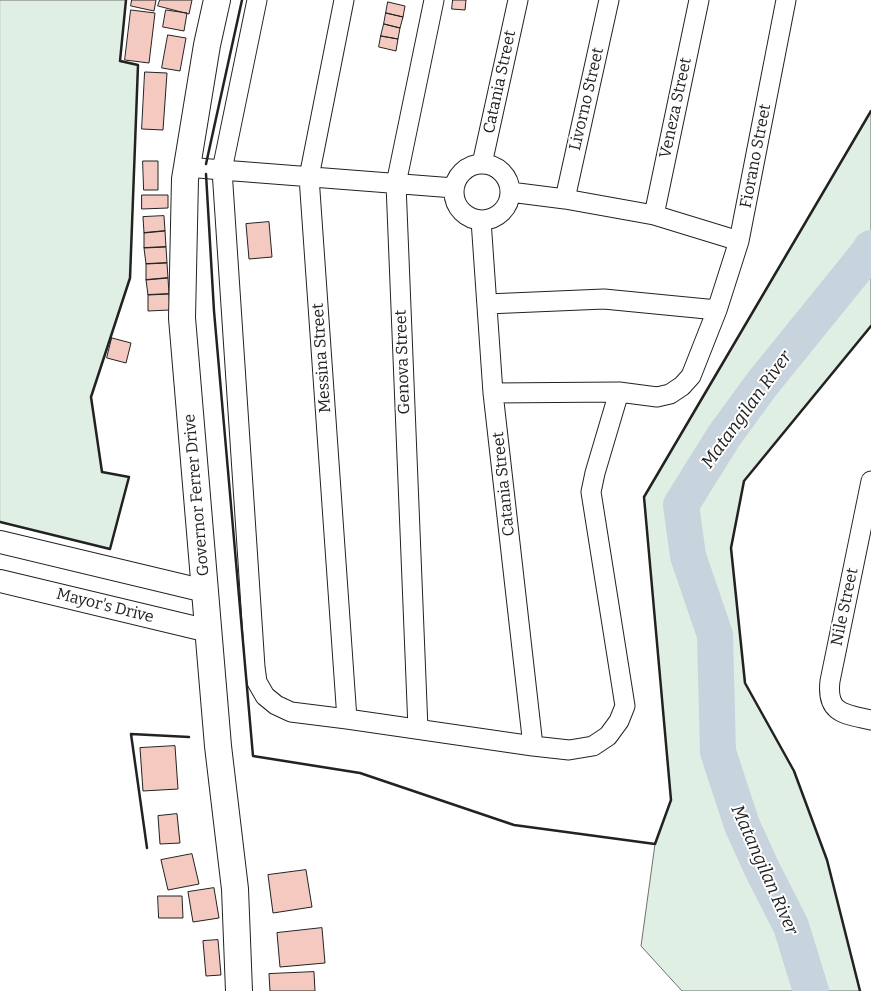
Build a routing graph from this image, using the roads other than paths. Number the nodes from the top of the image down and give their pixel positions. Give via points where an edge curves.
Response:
1 (217, 0) edge
2 (257, 0) edge
3 (344, 0) edge
4 (434, 0) edge
5 (518, 0) edge
6 (609, 0) edge
7 (699, 0) edge
8 (786, 0) edge
9 (482, 164) junction
10 (187, 167) junction
11 (222, 170) junction
12 (309, 177) junction
13 (396, 184) junction
14 (454, 188) junction
15 (510, 192) junction
16 (565, 199) junction
17 (654, 215) junction
18 (481, 220) junction
19 (739, 241) junction
20 (487, 304) junction
21 (717, 310) junction
22 (619, 392) junction
23 (493, 393) junction
24 (871, 481) edge
25 (0, 542) edge
26 (0, 581) edge
27 (205, 591) junction
28 (209, 631) junction
29 (347, 719) junction
30 (871, 720) edge
31 (418, 729) junction
32 (533, 746) junction
33 (239, 991) edge

1 - 10 main road, Governor Ferrer Drive
2 - 11 street
3 - 12 street, Messina Street
4 - 13 street, Genova Street
5 - 9 street, Catania Street
6 - 16 street, Livorno Street
7 - 17 street, Veneza Street
8 - 19 street, Fiorano Street
9 - 14 street via 467,168 460,174
9 - 15 street via 502,172
10 - 11 street
10 - 27 main road, Governor Ferrer Drive via 182,318
11 - 12 street
11 - 29 street via 257,682 265,696 291,712
12 - 13 street
12 - 29 street, Messina Street
13 - 14 street
13 - 31 street, Genova Street
14 - 18 street via 458,207 472,219
15 - 16 street
15 - 18 street via 504,210 498,216
16 - 17 street
17 - 19 street
18 - 20 street, Catania Street
19 - 21 street, Fiorano Street
20 - 21 street via 604,299
20 - 23 street, Catania Street
21 - 22 street, Fiorano Street via 691,376 682,386 670,394 657,396
22 - 23 street, Fiorano Street
22 - 32 street via 591,492 624,706 619,721 608,736 593,746 569,750
23 - 32 street, Catania Street
24 - 30 street, Nile Street via 828,692 832,704 839,711
25 - 27 street
26 - 28 street, Mayor's Drive
27 - 28 main road, Governor Ferrer Drive
28 - 33 main road, Governor Ferrer Drive via 218,746 235,889
29 - 31 street
31 - 32 street

